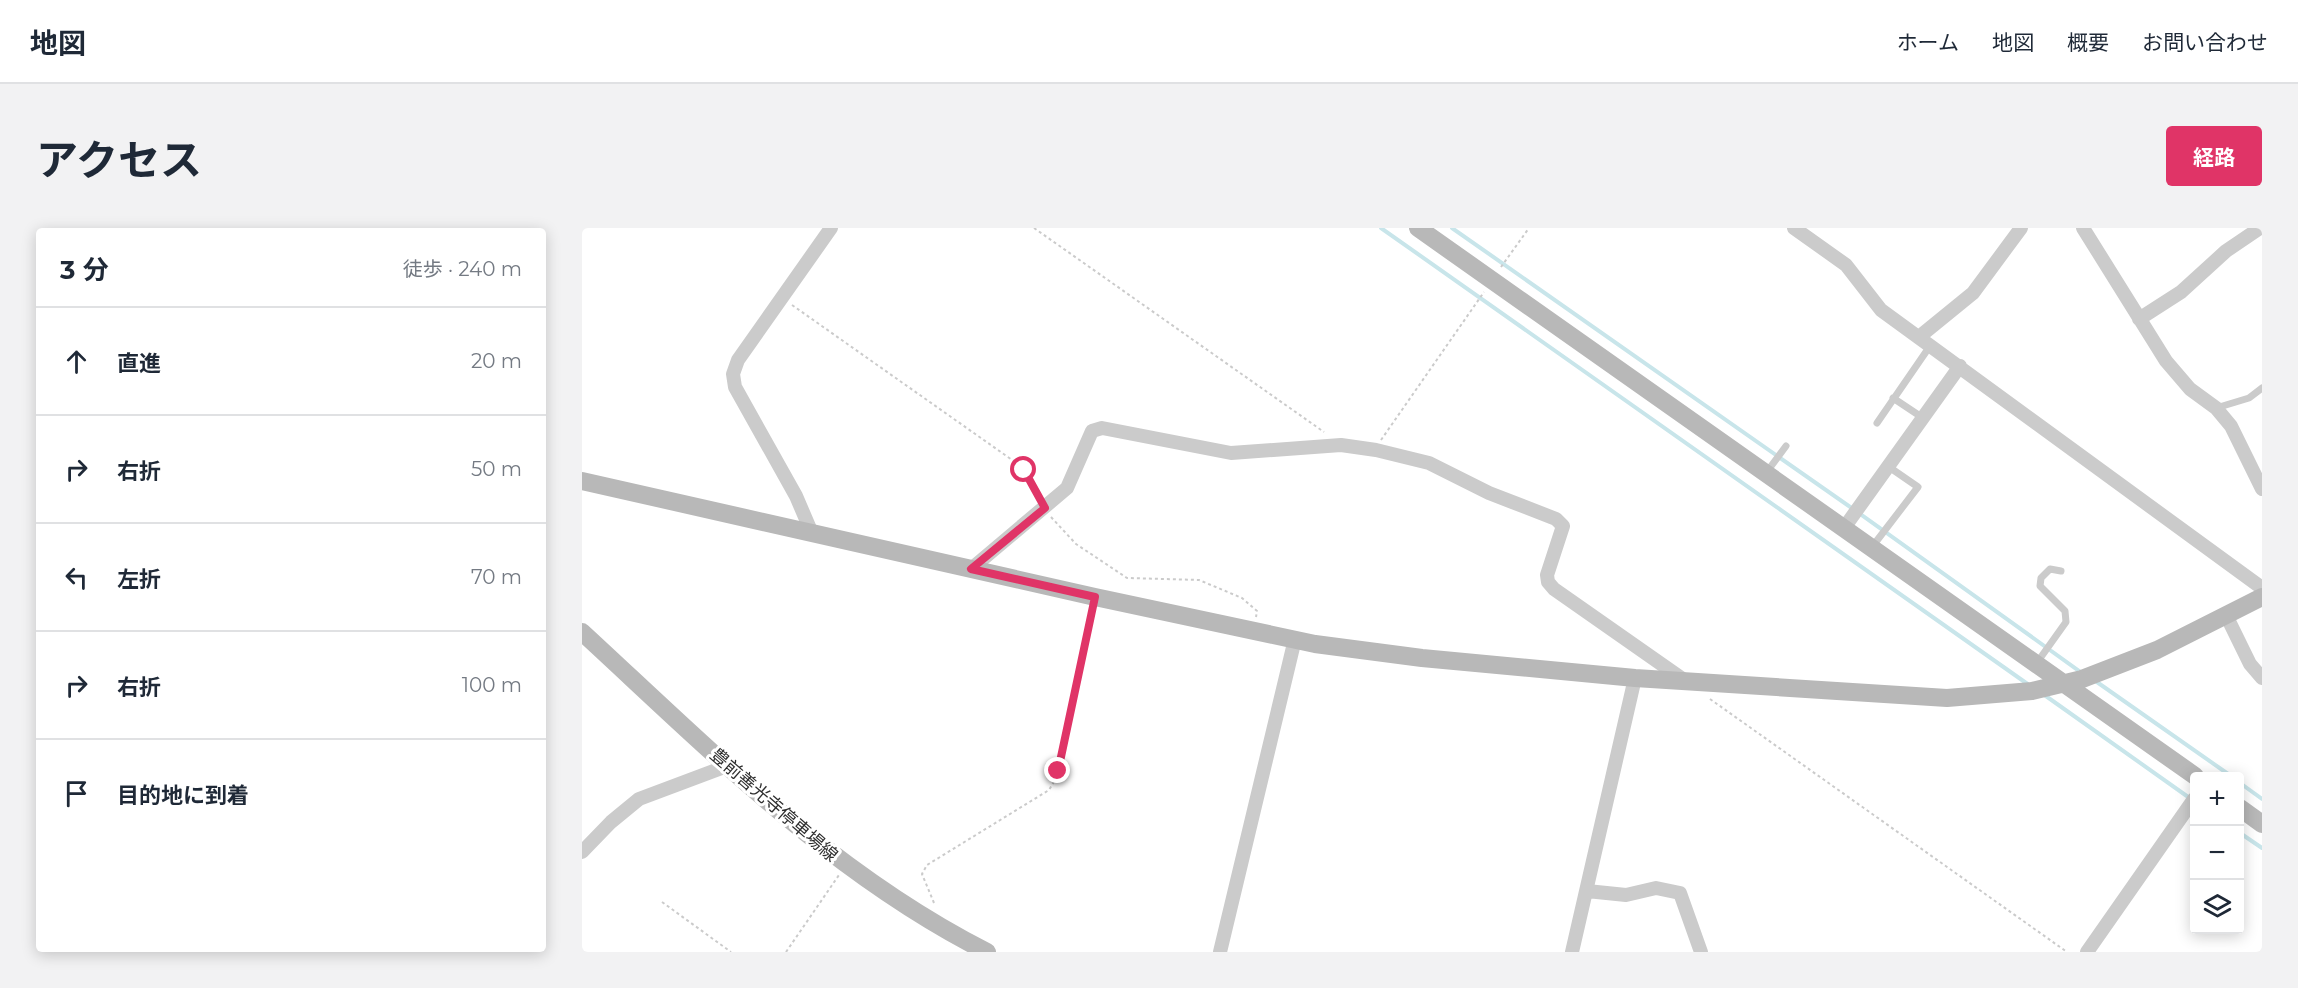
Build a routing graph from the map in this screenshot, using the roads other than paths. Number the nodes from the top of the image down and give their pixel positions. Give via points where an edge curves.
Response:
1 (831, 228) edge
2 (1418, 228) edge
3 (1794, 228) edge
4 (2021, 228) edge
5 (2083, 228) edge
6 (2260, 228) edge
7 (2139, 319) junction
8 (1924, 341) junction
9 (1960, 366) junction
10 (2262, 388) edge
11 (1893, 398) junction
12 (2216, 408) junction
13 (1923, 418) junction
14 (1876, 423) dead end
15 (1785, 447) dead end
16 (1771, 467) junction
17 (1889, 467) junction
18 (582, 481) edge
19 (2262, 489) edge
20 (1852, 517) junction
21 (811, 531) junction
22 (1876, 541) junction
23 (971, 569) junction
24 (2061, 571) dead end
25 (2262, 588) edge
26 (2262, 597) edge
27 (2226, 615) junction
28 (582, 632) edge
29 (1295, 639) junction
30 (2040, 658) junction
31 (1635, 678) junction
32 (2262, 678) edge
33 (1684, 680) junction
34 (2064, 684) junction
35 (727, 766) junction
36 (2190, 773) edge
37 (2190, 806) edge
38 (2244, 811) edge
39 (2262, 824) edge
40 (582, 852) edge
41 (1587, 891) junction
42 (987, 952) edge
43 (1220, 952) edge
44 (1572, 952) edge
45 (1701, 952) edge
46 (2087, 952) edge

1 - 21 street via 738,360 733,374 735,387
2 - 16 street
3 - 8 street via 1846,265 1881,310
4 - 8 street via 1973,293
5 - 7 street
6 - 7 street via 2226,251 2181,292
7 - 12 street via 2190,389
8 - 9 street
8 - 11 lane
9 - 13 street
9 - 25 street
10 - 12 lane via 2249,398
11 - 13 lane
11 - 14 lane
12 - 19 street via 2231,426
13 - 17 street
15 - 16 lane
16 - 20 street
17 - 20 street
17 - 22 lane via 1918,487
18 - 21 street
20 - 22 street
21 - 23 street
22 - 30 street
23 - 29 street
23 - 33 street via 1067,488 1092,431 1102,428 1231,453 1341,445 1377,450 1429,464 1489,494 1556,519 1563,526 1562,535 1548,582
24 - 30 lane via 2050,569 2040,586 2065,611 2067,619
26 - 27 street
27 - 32 street via 2250,664
27 - 34 street via 2157,650
28 - 35 street, 豊前善光寺停車場線
29 - 31 street via 1422,658
29 - 43 street
30 - 34 street
31 - 33 street
31 - 41 street
33 - 34 street via 1947,698
34 - 36 street
35 - 40 street via 639,799
35 - 42 street, 豊前善光寺停車場線 via 845,866 933,923
37 - 46 street
38 - 39 street
41 - 44 street
41 - 45 street via 1626,895 1656,888 1680,893

